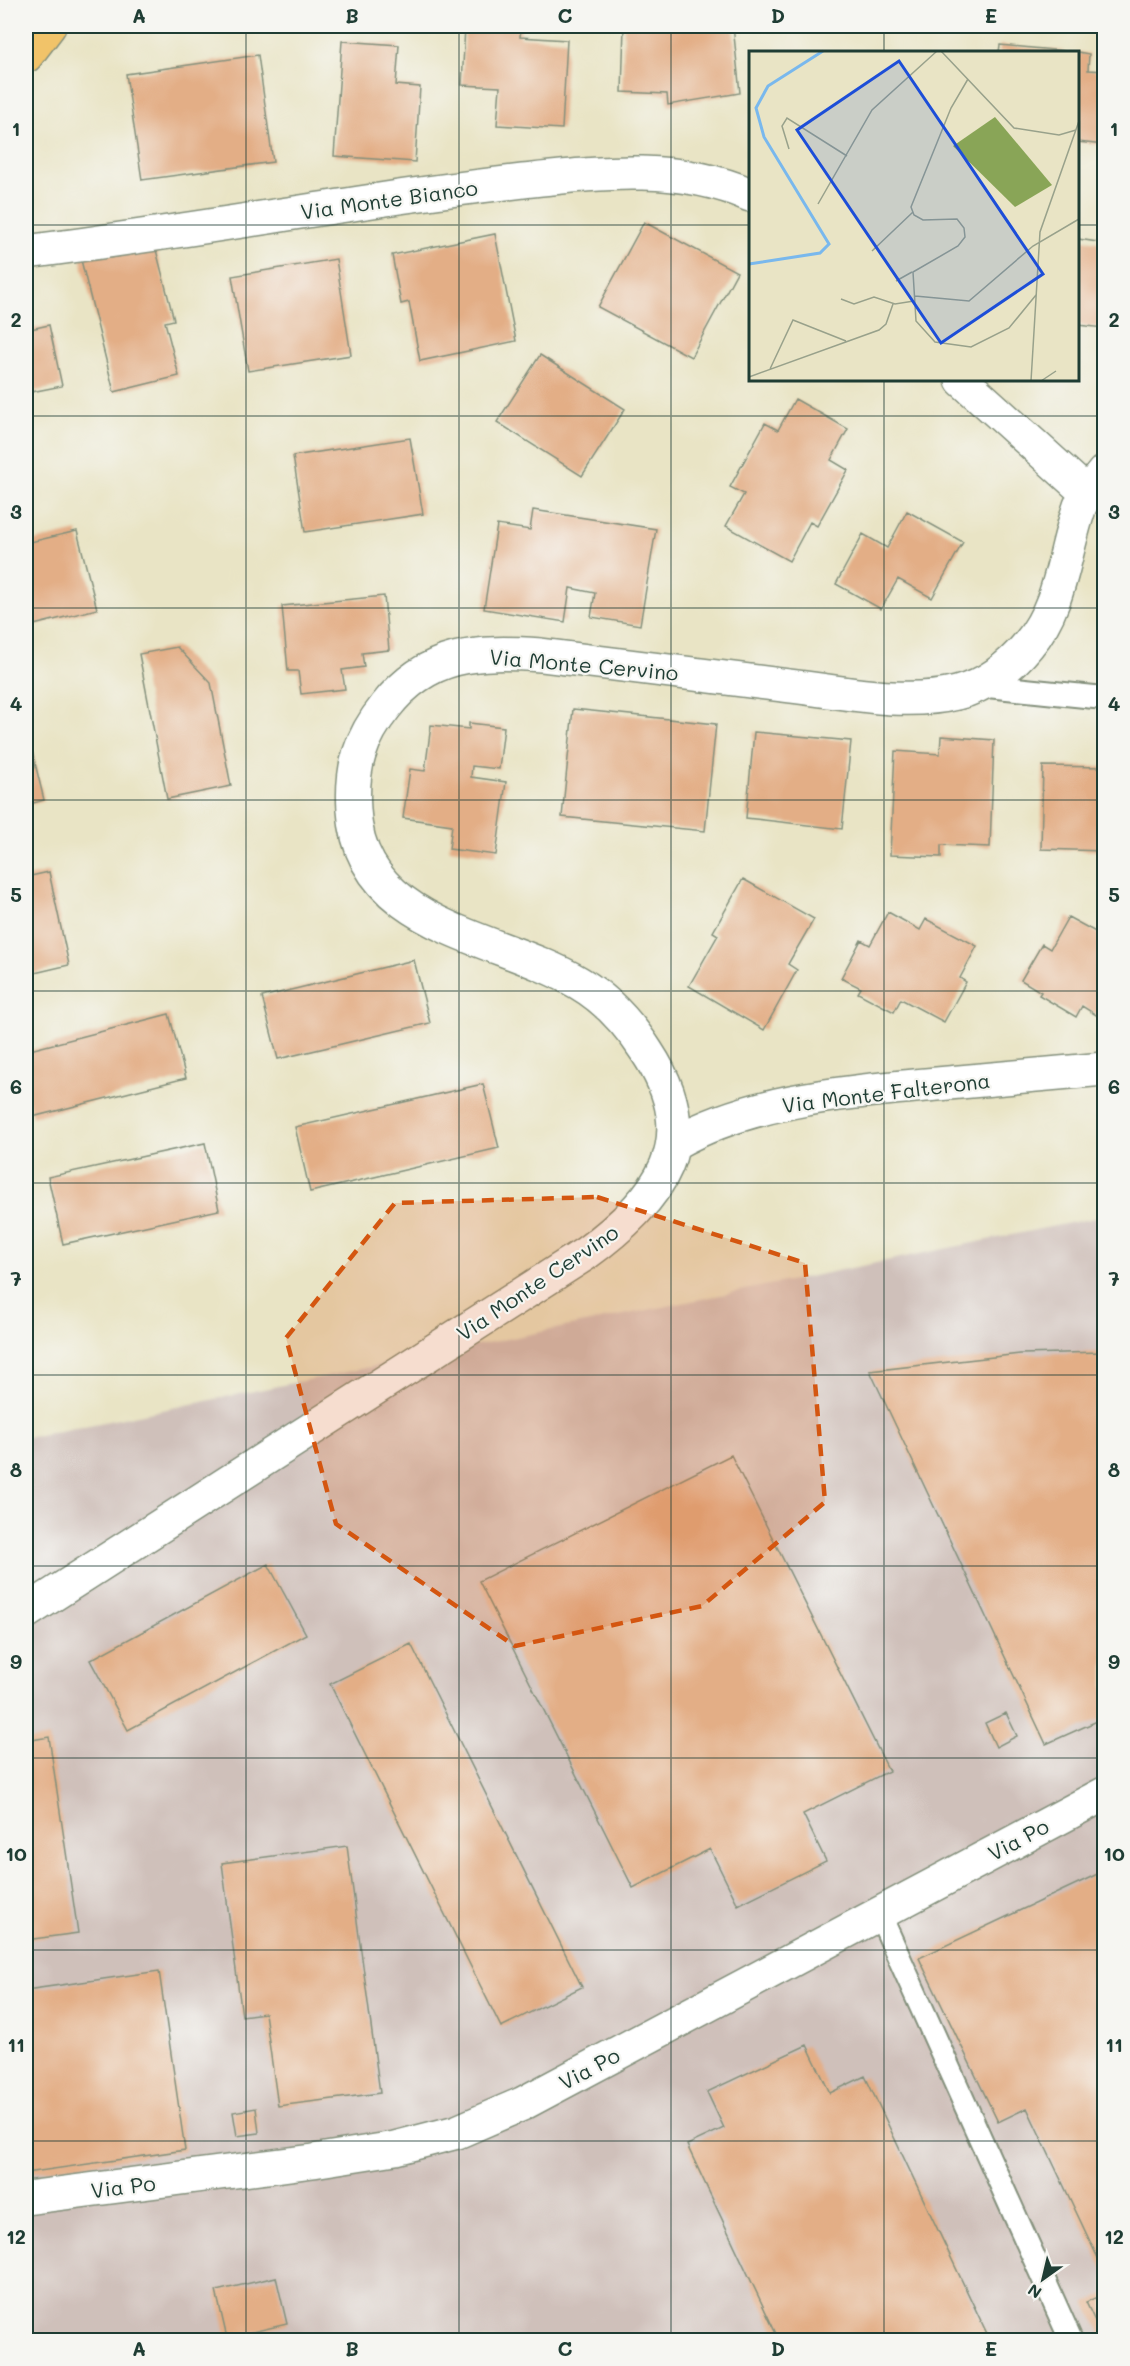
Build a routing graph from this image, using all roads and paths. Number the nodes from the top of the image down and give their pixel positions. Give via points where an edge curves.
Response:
1 (49, 26) edge
2 (26, 56) edge
3 (749, 195) edge
4 (26, 252) edge
5 (963, 381) edge
6 (1096, 482) edge
7 (978, 686) junction
8 (1104, 698) edge
9 (1104, 1069) edge
10 (674, 1143) junction
11 (26, 1612) edge
12 (1104, 1794) edge
13 (879, 1913) junction
14 (26, 2198) edge
15 (1071, 2340) edge

1 - 2 main road
3 - 4 street, Via Monte Bianco via 697,177 591,174 447,190
5 - 6 street
6 - 7 street, Via Monte Cervino via 1076,519 1058,593 1044,622 1017,656
7 - 8 lane
7 - 10 street, Via Monte Cervino via 939,696 878,696 541,655 477,654 459,656 424,671 399,691 374,722 357,758 353,795 357,834 378,878 426,917 559,971 614,1010 633,1030 659,1074 673,1114
9 - 10 street, Via Monte Falterona via 802,1099 724,1120
10 - 11 street, Via Monte Cervino via 653,1191 622,1225 585,1254
12 - 13 street, Via Po
13 - 14 street, Via Po via 522,2104 458,2132 354,2155
13 - 15 lane

